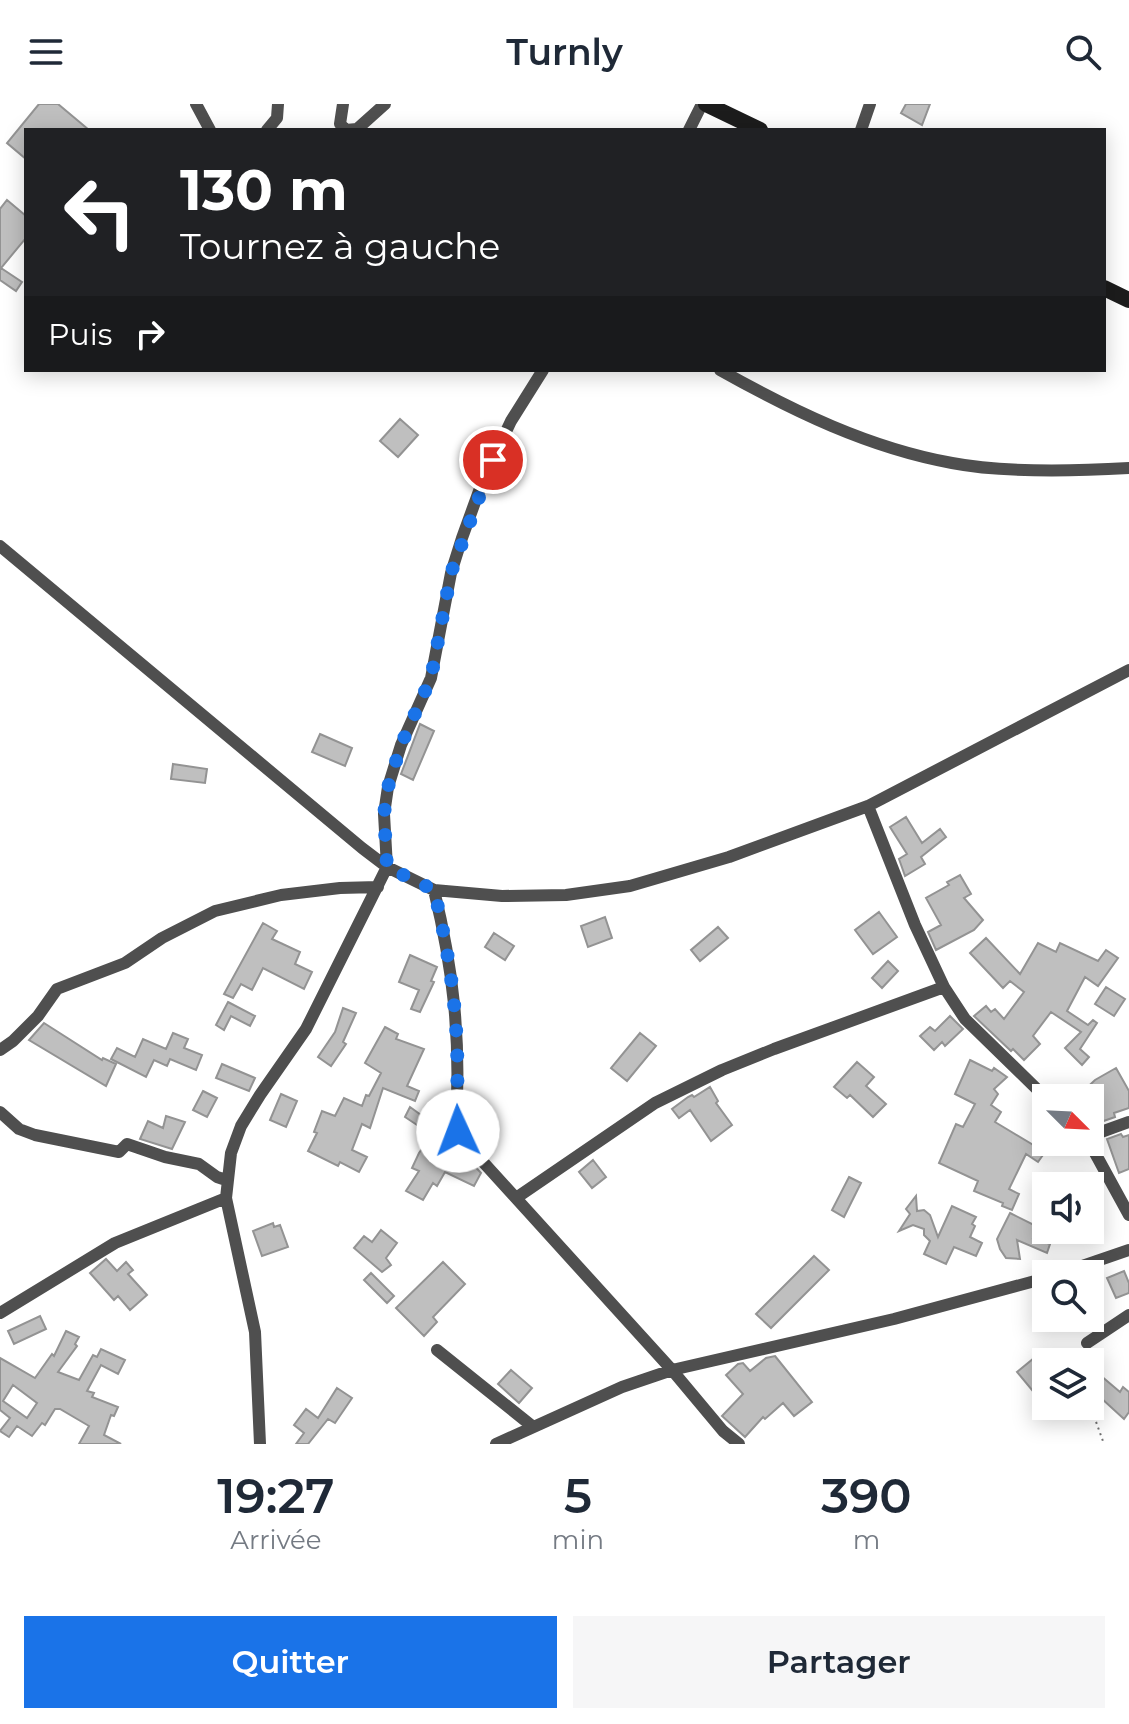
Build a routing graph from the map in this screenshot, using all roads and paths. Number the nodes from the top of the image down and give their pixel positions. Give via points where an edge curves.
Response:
1 (196, 104) edge
2 (278, 104) edge
3 (343, 104) edge
4 (385, 104) edge
5 (704, 104) edge
6 (870, 104) edge
7 (209, 128) edge
8 (269, 128) edge
9 (344, 128) edge
10 (358, 128) edge
11 (690, 128) edge
12 (756, 128) edge
13 (862, 128) edge
14 (1106, 289) edge
15 (1129, 300) edge
16 (542, 372) edge
17 (724, 372) edge
18 (1129, 468) edge
19 (0, 546) edge
20 (1129, 670) edge
21 (868, 806) junction
22 (387, 867) junction
23 (378, 887) junction
24 (434, 890) junction
25 (944, 987) junction
26 (0, 1050) edge
27 (1032, 1084) edge
28 (0, 1112) edge
29 (1129, 1122) edge
30 (1104, 1133) edge
31 (1099, 1156) edge
32 (226, 1180) junction
33 (226, 1198) junction
34 (516, 1198) junction
35 (1129, 1215) edge
36 (1129, 1250) edge
37 (1100, 1260) edge
38 (1032, 1282) edge
39 (0, 1313) edge
40 (1129, 1315) edge
41 (1087, 1343) dead end
42 (437, 1350) dead end
43 (672, 1370) junction
44 (1095, 1420) edge
45 (532, 1426) junction
46 (511, 1440) edge
47 (260, 1444) edge
48 (496, 1444) edge
49 (739, 1444) edge
50 (1104, 1444) edge

1 - 7 street
2 - 8 street via 277,118
3 - 9 street
4 - 10 street
5 - 11 street
5 - 12 street
6 - 13 street
14 - 15 street
16 - 22 street via 483,480 451,573 431,678 388,787
17 - 18 street via 785,406 869,441 953,464
19 - 22 street
20 - 21 street
21 - 24 street via 729,857 630,886 566,895
21 - 25 street
22 - 23 street
22 - 24 street
23 - 26 street via 281,895 215,911 125,963 57,989 38,1016
23 - 32 street via 306,1029 241,1126
24 - 34 street via 457,1011 458,1131
25 - 27 street via 965,1019
25 - 34 street via 774,1049 655,1103
28 - 32 street via 35,1135 119,1152 133,1144 199,1164
29 - 30 street
31 - 35 street
32 - 33 street
33 - 39 street via 115,1243
33 - 47 street via 255,1332
34 - 43 street
36 - 37 street
38 - 43 street
40 - 41 street
42 - 45 street
43 - 45 street
43 - 49 street
44 - 50 path
45 - 46 street
46 - 48 street

